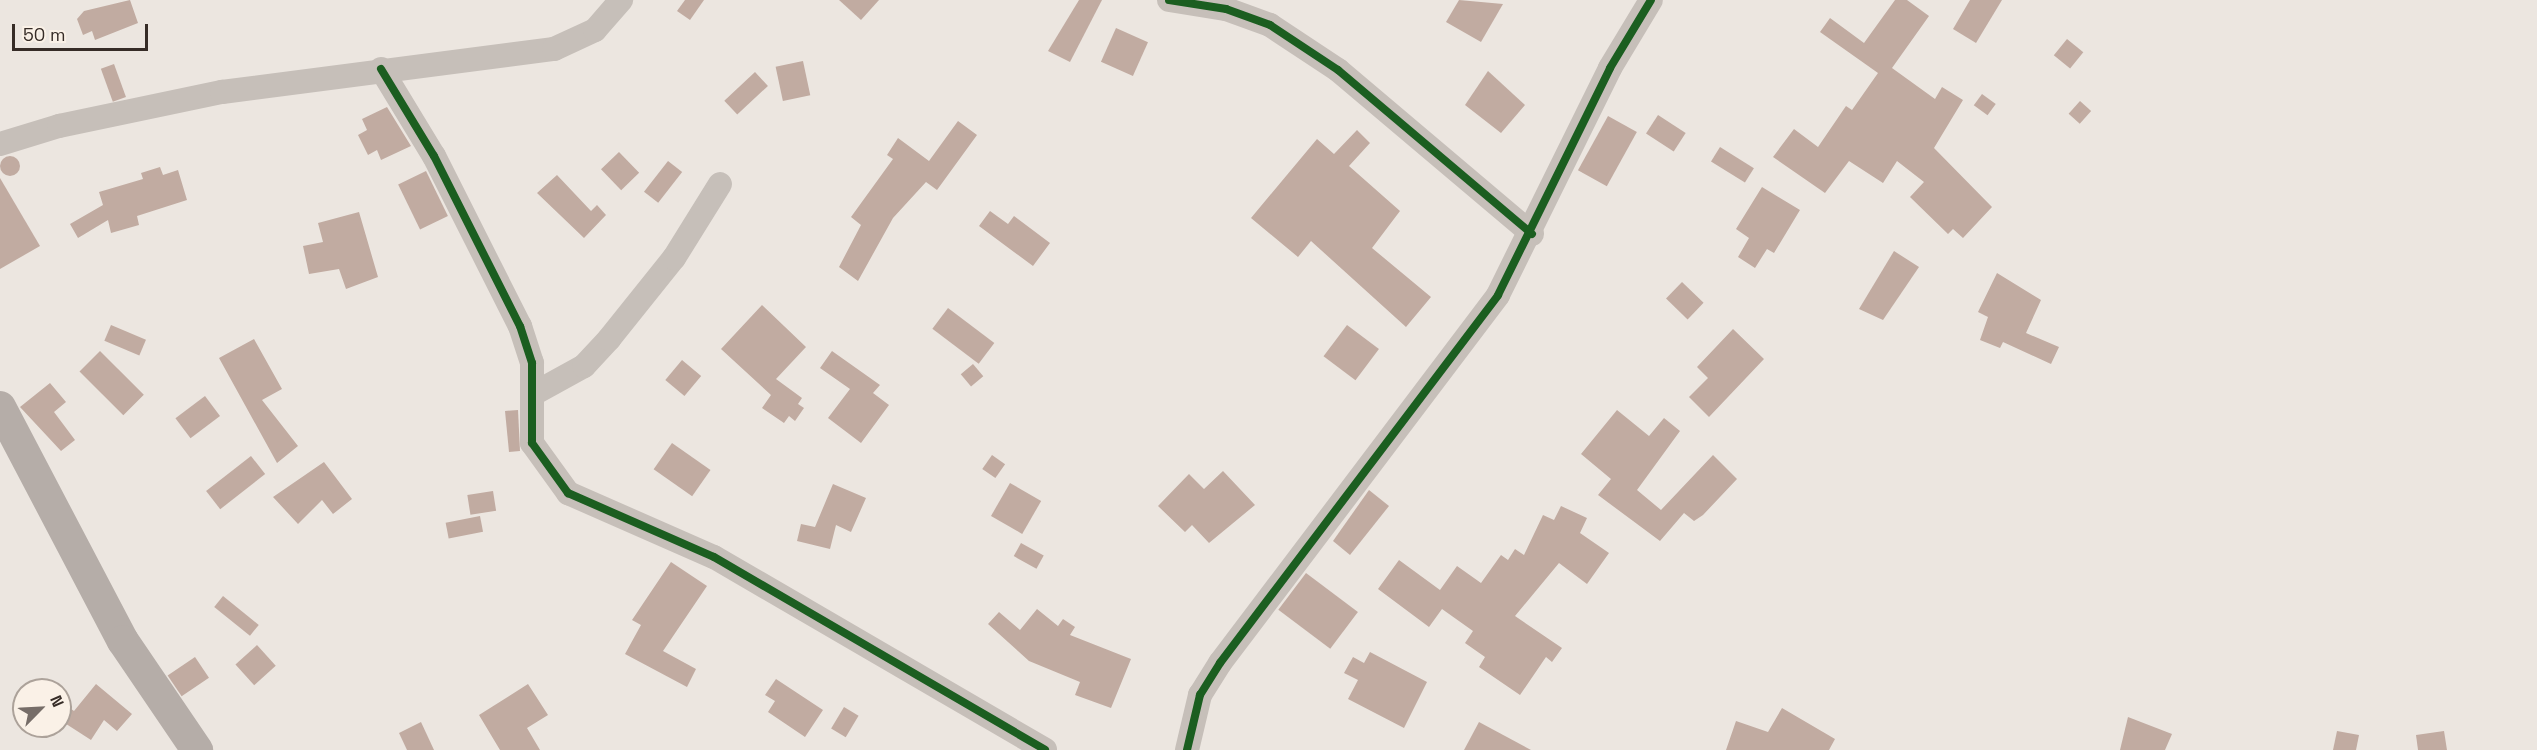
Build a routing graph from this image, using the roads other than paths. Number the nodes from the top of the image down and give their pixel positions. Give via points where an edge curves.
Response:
1 (621, 0) edge
2 (1169, 0) edge
3 (1651, 0) edge
4 (381, 69) junction
5 (0, 144) edge
6 (720, 184) dead end
7 (1532, 234) junction
8 (535, 393) junction
9 (3, 422) edge
10 (197, 750) edge
11 (1045, 750) edge
12 (1188, 750) edge

1 - 4 street via 595,30 554,49
2 - 7 street via 1226,9 1270,25 1338,70
3 - 7 street via 1610,68
4 - 5 street via 222,92 59,126
4 - 8 street via 434,156 520,326
6 - 8 street via 674,258 609,339 584,366
7 - 12 street via 1497,295 1220,663 1200,695
8 - 11 street via 532,443 568,493 714,557
9 - 10 main road via 123,641

